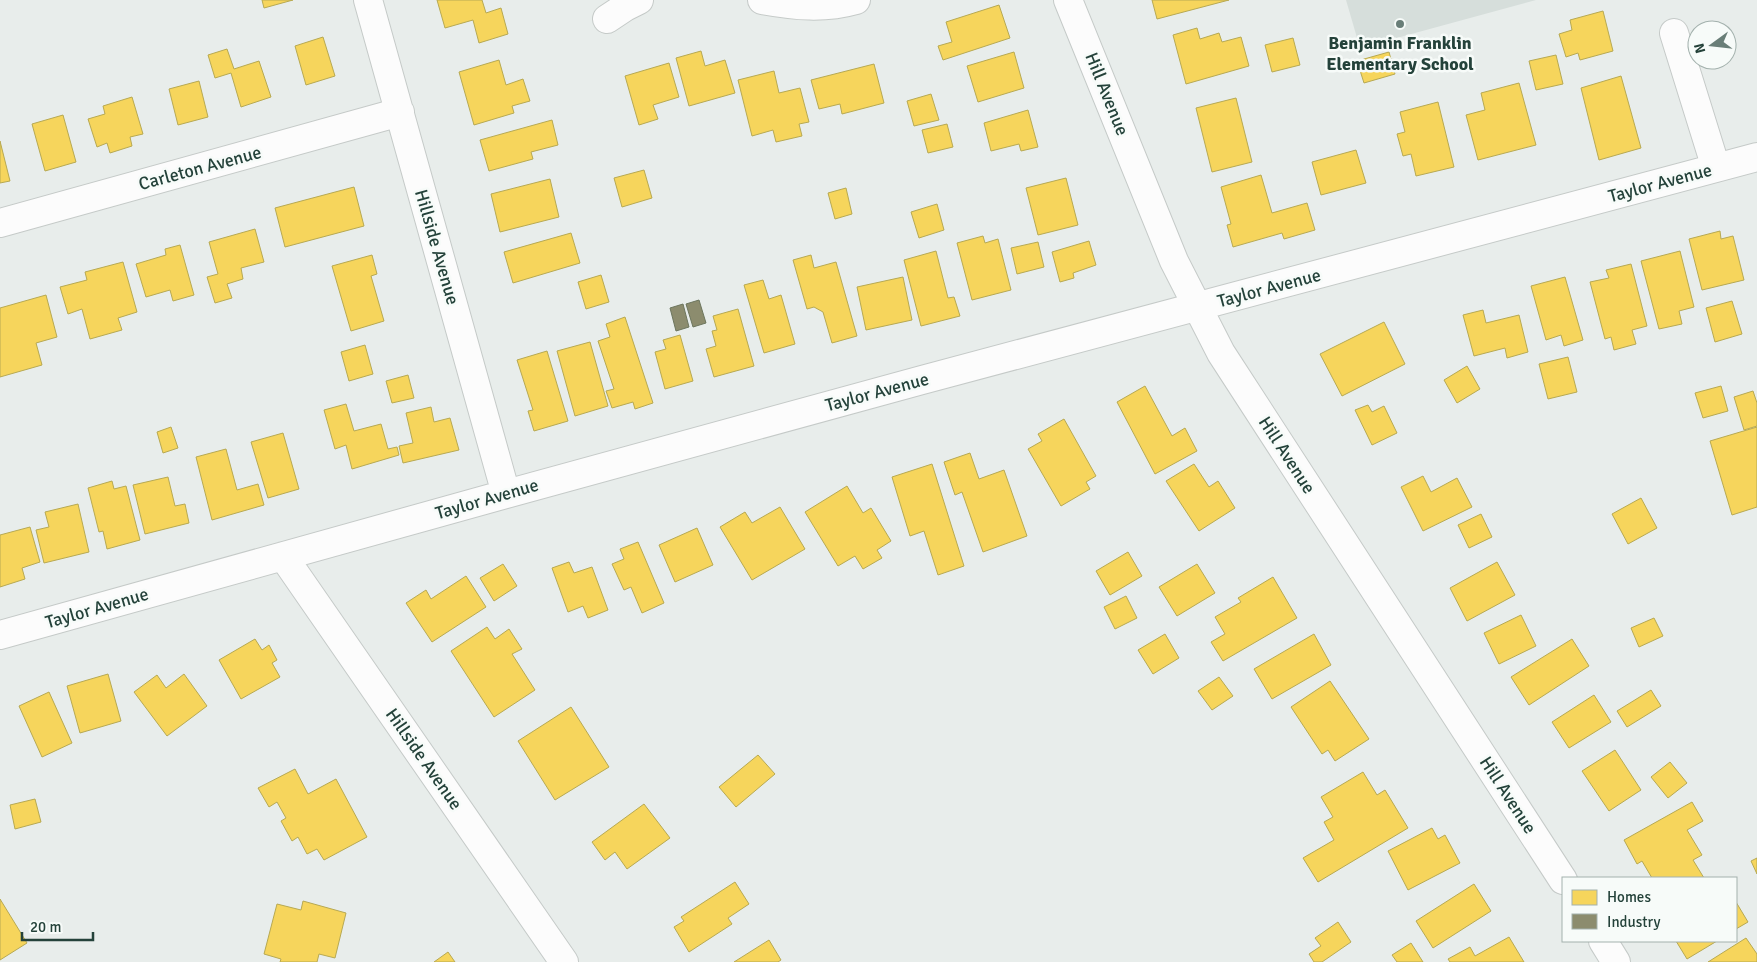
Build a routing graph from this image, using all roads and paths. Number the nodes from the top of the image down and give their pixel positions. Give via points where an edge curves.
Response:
1 (368, 0) edge
2 (639, 0) edge
3 (762, 0) edge
4 (856, 0) edge
5 (1068, 0) edge
6 (607, 19) dead end
7 (1674, 33) dead end
8 (400, 112) junction
9 (1757, 157) edge
10 (1716, 168) junction
11 (0, 223) edge
12 (1198, 307) junction
13 (506, 494) junction
14 (283, 556) junction
15 (0, 635) edge
16 (1562, 878) edge
17 (1604, 942) edge
18 (564, 962) edge
19 (1616, 962) edge

1 - 8 street, Hillside Avenue
2 - 6 street
3 - 4 street via 818,7
5 - 12 street, Hill Avenue via 1174,261
7 - 10 street
8 - 11 street, Carleton Avenue
8 - 13 street, Hillside Avenue
9 - 10 street, Taylor Avenue
10 - 12 street, Taylor Avenue
12 - 13 street, Taylor Avenue
12 - 16 street, Hill Avenue via 1221,353
13 - 14 street, Taylor Avenue
14 - 15 street, Taylor Avenue
14 - 18 street, Hillside Avenue
17 - 19 street

